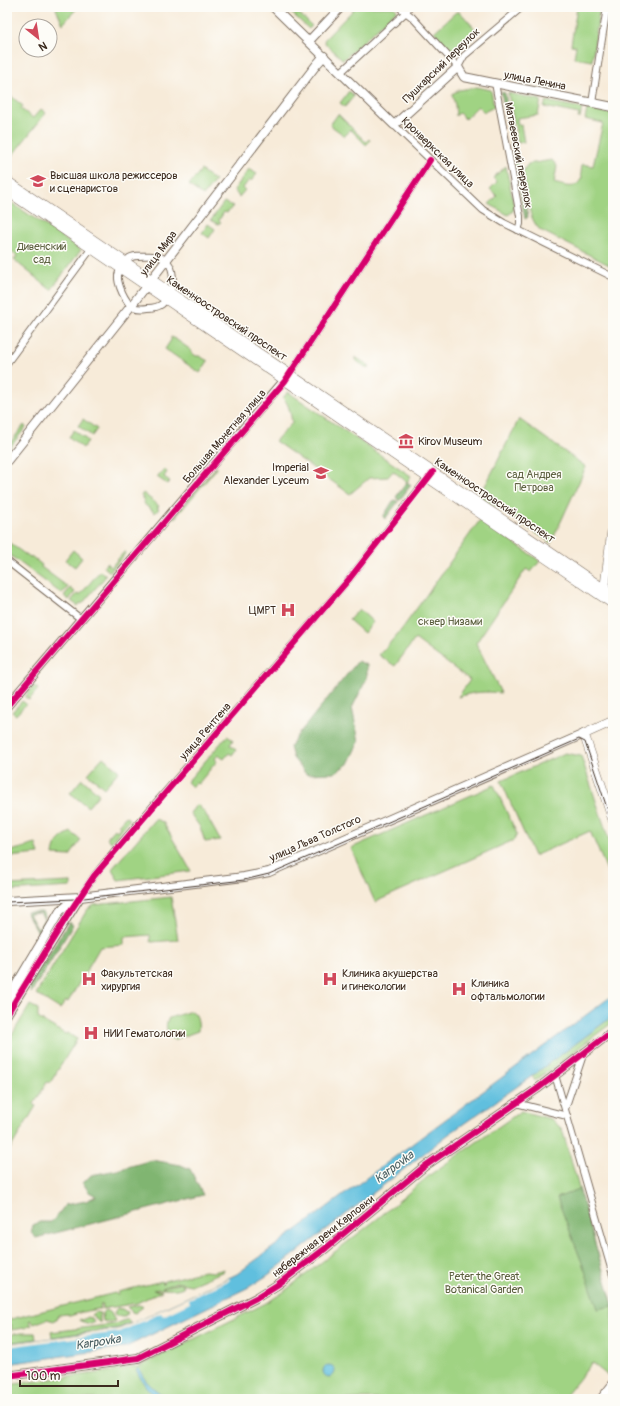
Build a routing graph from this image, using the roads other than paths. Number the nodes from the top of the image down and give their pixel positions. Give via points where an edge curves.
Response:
1 (273, 7) edge
2 (341, 7) edge
3 (399, 7) edge
4 (522, 7) edge
5 (607, 7) edge
6 (407, 10) edge
7 (309, 42) junction
8 (324, 56) junction
9 (458, 67) junction
10 (341, 72) junction
11 (495, 83) junction
12 (593, 100) junction
13 (613, 102) edge
14 (613, 107) edge
15 (394, 125) junction
16 (430, 160) junction
17 (7, 181) edge
18 (7, 191) edge
19 (518, 230) junction
20 (91, 249) junction
21 (166, 260) junction
22 (123, 266) junction
23 (613, 277) edge
24 (148, 283) junction
25 (168, 296) junction
26 (131, 306) junction
27 (7, 363) edge
28 (287, 378) junction
29 (7, 461) edge
30 (430, 475) junction
31 (613, 523) edge
32 (7, 561) edge
33 (604, 594) junction
34 (613, 595) edge
35 (613, 604) edge
36 (81, 619) junction
37 (7, 706) edge
38 (613, 721) edge
39 (584, 734) junction
40 (613, 820) edge
41 (80, 897) junction
42 (7, 901) edge
43 (7, 1000) edge
44 (7, 1014) edge
45 (613, 1030) edge
46 (584, 1052) junction
47 (555, 1075) junction
48 (516, 1103) junction
49 (565, 1109) junction
50 (567, 1116) junction
51 (613, 1275) edge
52 (7, 1376) edge
53 (613, 1384) edge
54 (601, 1399) edge

1 - 7 street, Кронверкская улица
2 - 7 street
3 - 6 street, улица Ленина
4 - 9 street, Пушкарский переулок via 464,56
5 - 12 street
6 - 9 street, улица Ленина
6 - 10 street
7 - 8 street, Кронверкская улица
8 - 10 street, Кронверкская улица
8 - 21 street, улица Мира
9 - 11 street, улица Ленина via 464,77
9 - 12 street, улица Ленина via 466,72
9 - 15 street, Пушкарский переулок
10 - 15 street, Кронверкская улица
11 - 12 street, улица Ленина
11 - 19 street, Матвеевский переулок via 520,216
12 - 13 street, улица Ленина
12 - 14 street, улица Ленина
15 - 16 street, Кронверкская улица
16 - 19 street, Кронверкская улица via 483,210
16 - 28 street, Большая Монетная улица
17 - 22 main road, Каменноостровский проспект
18 - 20 main road, Каменноостровский проспект
19 - 23 street, Кронверкская улица
20 - 22 main road, Каменноостровский проспект
20 - 27 street
21 - 22 street via 160,256 133,257 128,258
21 - 24 street, улица Мира
21 - 25 street via 170,264 172,277 172,289
22 - 24 main road, Каменноостровский проспект
22 - 26 street via 118,278 124,298
24 - 25 main road, Каменноостровский проспект
24 - 26 street, улица Мира
25 - 26 street via 157,307 142,310
25 - 28 main road, Каменноостровский проспект
26 - 29 street, улица Мира
28 - 30 main road, Каменноостровский проспект
28 - 36 street, Большая Монетная улица
30 - 33 main road, Каменноостровский проспект
30 - 41 street, улица Рентгена via 350,578 112,854
31 - 33 main road
32 - 36 street
33 - 34 main road, Каменноостровский проспект
33 - 35 main road, Каменноостровский проспект
36 - 37 street, Большая Монетная улица
38 - 39 main road, улица Льва Толстого
39 - 40 main road
39 - 41 street, улица Льва Толстого via 269,872
41 - 42 street, улица Льва Толстого
41 - 43 street, улица Рентгена via 60,911
41 - 44 street, улица Рентгена
45 - 46 street, набережная реки Карповки
46 - 47 street, набережная реки Карповки
46 - 49 street
47 - 48 street, набережная реки Карповки
47 - 49 street
48 - 50 street
48 - 52 street, набережная реки Карповки via 425,1166 326,1248 256,1298 138,1358
49 - 50 street
50 - 51 street
53 - 54 street

